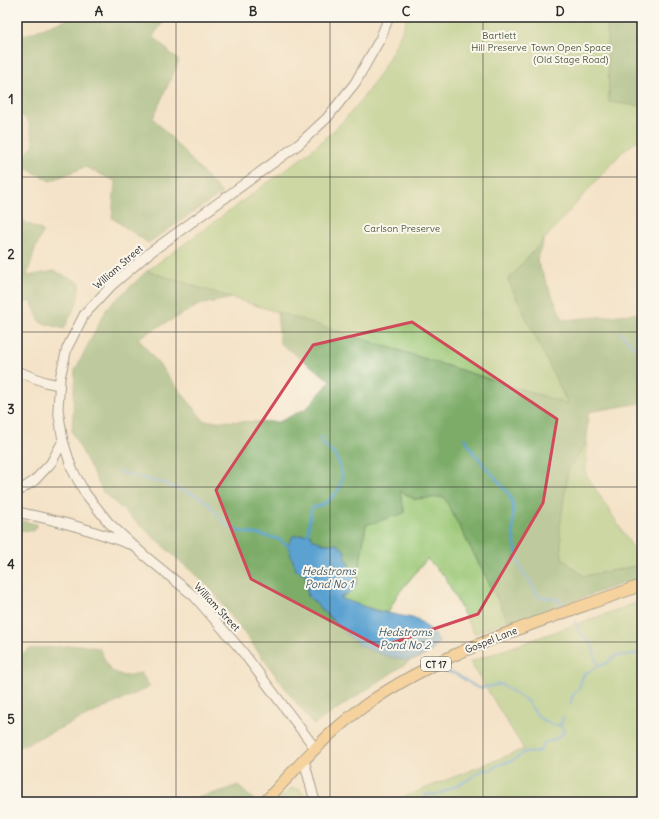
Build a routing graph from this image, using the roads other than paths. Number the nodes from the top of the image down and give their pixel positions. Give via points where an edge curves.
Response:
1 (389, 17) edge
2 (17, 371) edge
3 (59, 384) junction
4 (63, 441) junction
5 (17, 492) edge
6 (17, 512) edge
7 (134, 546) junction
8 (642, 585) edge
9 (315, 748) junction
10 (304, 760) junction
11 (265, 802) edge
12 (315, 802) edge

1 - 3 street, William Street via 380,39 355,83 327,118 299,144 144,257 112,284 84,315 67,348
2 - 3 street via 45,382
3 - 4 street, William Street via 58,409
4 - 5 street via 51,464 34,481
4 - 7 street, William Street via 72,469 85,493 110,523
6 - 7 street via 96,531
7 - 9 street, William Street via 194,596 242,650
8 - 9 main road, Gospel Lane / CT 17 via 485,642 423,670 362,708
9 - 10 main road, Gospel Lane / CT 17
10 - 11 main road, Gospel Lane / CT 17
10 - 12 street

